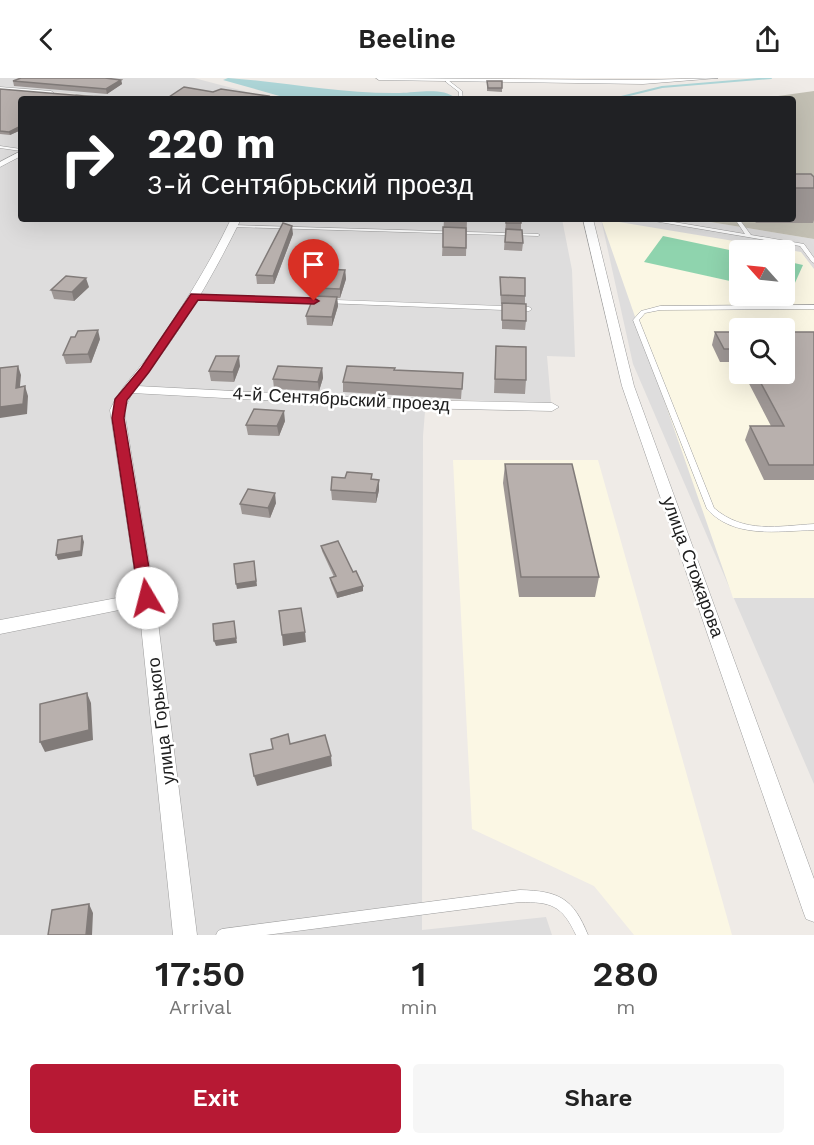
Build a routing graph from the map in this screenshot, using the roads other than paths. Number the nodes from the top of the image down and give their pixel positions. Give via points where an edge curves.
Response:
1 (379, 78) edge
2 (715, 78) edge
3 (547, 79) edge
4 (447, 81) junction
5 (0, 89) edge
6 (58, 94) edge
7 (70, 95) edge
8 (82, 96) edge
9 (461, 96) edge
10 (0, 147) edge
11 (18, 150) edge
12 (18, 153) edge
13 (0, 165) edge
14 (234, 222) edge
15 (589, 222) edge
16 (666, 222) edge
17 (739, 222) edge
18 (538, 235) dead end
19 (749, 236) junction
20 (814, 261) edge
21 (195, 297) junction
22 (814, 308) edge
23 (529, 309) edge
24 (129, 389) junction
25 (552, 407) dead end
26 (814, 527) edge
27 (147, 598) junction
28 (0, 627) edge
29 (814, 911) edge
30 (185, 935) edge
31 (222, 935) edge
32 (582, 935) edge

1 - 4 street
2 - 3 street via 651,82
3 - 4 street
4 - 9 lane
5 - 6 street
7 - 8 street
10 - 11 lane
12 - 13 street
14 - 18 lane
14 - 21 street, улица Горького
15 - 29 street, улица Стожарова via 628,387
16 - 19 lane
17 - 19 lane
19 - 20 lane via 802,245
21 - 23 lane
21 - 24 street, улица Горького
22 - 26 lane via 660,308 643,312 636,320 711,509 720,520 747,528
24 - 25 street, 4-й Сентябрьский проезд via 409,404
24 - 27 street, улица Горького via 119,404 118,418
27 - 28 street
27 - 30 street, улица Горького
31 - 32 lane via 520,896 542,896 561,902 575,918

